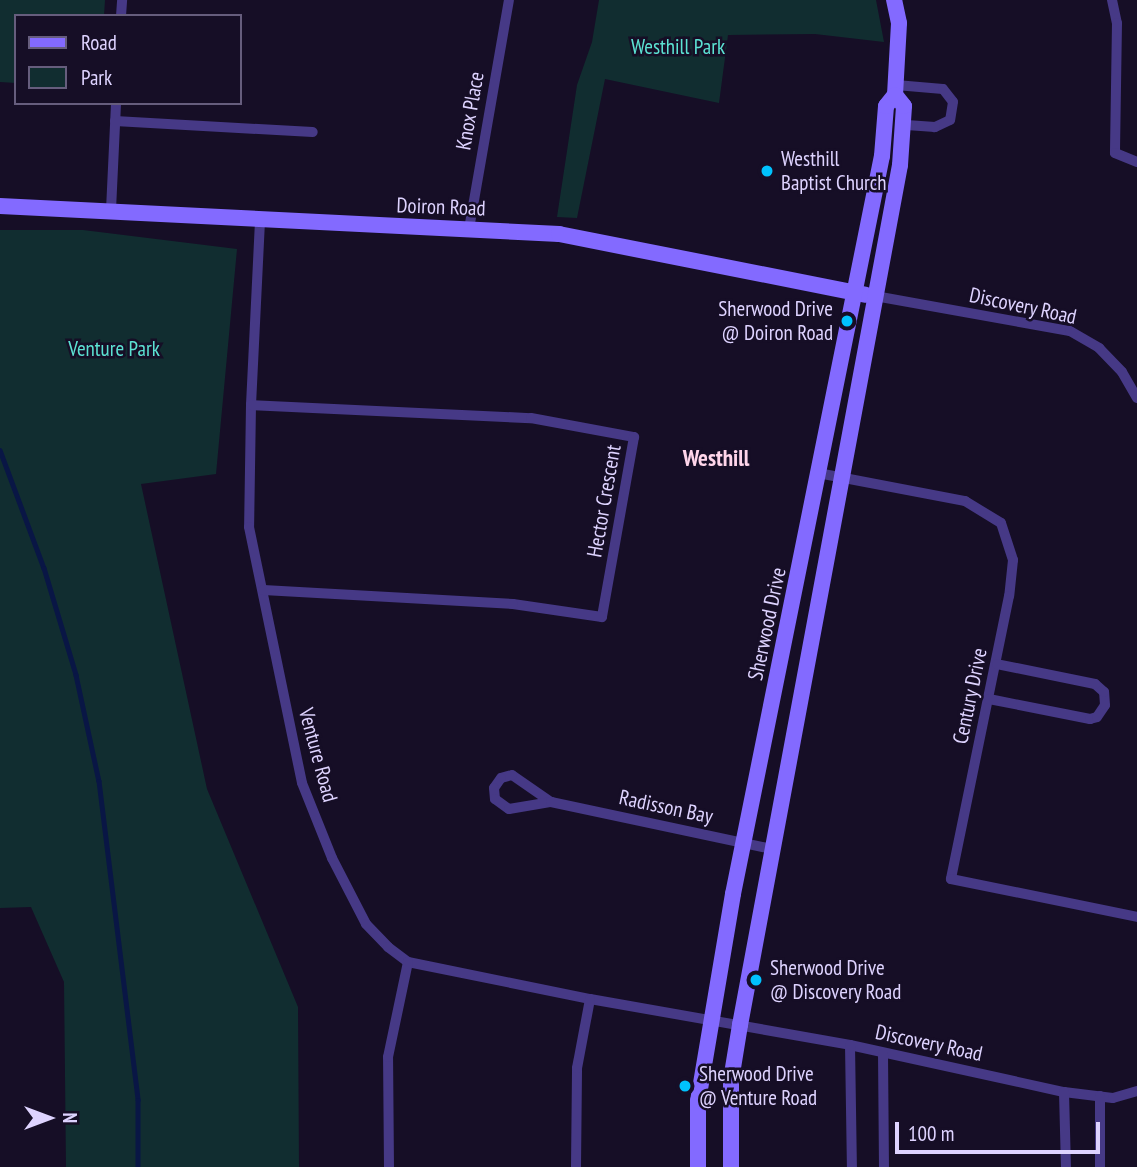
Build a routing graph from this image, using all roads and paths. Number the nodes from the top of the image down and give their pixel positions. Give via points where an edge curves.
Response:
1 (509, 0) edge
2 (894, 0) edge
3 (1112, 0) edge
4 (896, 90) junction
5 (116, 105) edge
6 (115, 121) junction
7 (903, 125) junction
8 (313, 132) dead end
9 (1137, 162) edge
10 (0, 206) edge
11 (111, 210) junction
12 (260, 221) junction
13 (469, 229) junction
14 (855, 293) junction
15 (875, 296) junction
16 (1137, 398) edge
17 (251, 405) junction
18 (818, 474) junction
19 (843, 478) junction
20 (263, 590) junction
21 (997, 664) junction
22 (989, 699) junction
23 (551, 802) junction
24 (743, 842) junction
25 (772, 849) junction
26 (1137, 917) edge
27 (408, 962) junction
28 (590, 999) junction
29 (712, 1020) junction
30 (740, 1025) junction
31 (850, 1045) junction
32 (883, 1054) junction
33 (1137, 1091) edge
34 (1065, 1092) junction
35 (1100, 1096) junction
36 (389, 1167) edge
37 (576, 1167) edge
38 (698, 1167) edge
39 (731, 1167) edge
40 (852, 1167) edge
41 (884, 1167) edge
42 (1066, 1167) edge
43 (1100, 1167) edge

1 - 13 street, Knox Place
2 - 4 street, Sherwood Drive via 899,23
3 - 9 street via 1117,23 1115,153
4 - 7 street, Sherwood Drive via 904,106
4 - 7 street via 943,89 953,102 950,120 935,127
4 - 14 street, Sherwood Drive via 886,106 882,156
5 - 6 street
6 - 8 street
6 - 11 street
7 - 15 street, Sherwood Drive via 894,202
10 - 11 street, Doiron Road
11 - 12 street, Doiron Road
12 - 13 street, Doiron Road
12 - 17 street, Venture Road
13 - 14 street, Doiron Road via 594,239
14 - 15 street, Doiron Road
14 - 18 street, Sherwood Drive
15 - 16 street, Discovery Road via 1069,331 1099,348 1122,372
15 - 19 street, Sherwood Drive
17 - 20 street, Venture Road via 249,527
17 - 20 street, Hector Crescent via 531,418 634,437 603,617 513,604
18 - 19 street, Century Drive
18 - 24 street, Sherwood Drive
19 - 21 street, Century Drive via 965,501 1001,523 1013,560
19 - 25 street, Sherwood Drive
20 - 27 street, Venture Road via 302,783 332,858 366,924
21 - 22 street, Century Drive
21 - 22 street via 1095,684 1104,692 1105,705 1090,719
22 - 26 street, Century Drive via 951,879
23 - 23 street, Radisson Bay via 512,775 501,778 494,788 495,799 504,807
23 - 24 street, Radisson Bay
24 - 25 street, Radisson Bay
24 - 29 street, Sherwood Drive
25 - 30 street, Sherwood Drive
27 - 28 street
27 - 36 street via 388,1057
28 - 29 street
28 - 37 street via 577,1068
29 - 30 street, Discovery Road
29 - 38 street, Sherwood Drive via 698,1101
30 - 31 street, Discovery Road
30 - 39 street, Sherwood Drive via 731,1080
31 - 32 street, Discovery Road
31 - 40 street
32 - 34 street, Discovery Road
32 - 41 street
33 - 35 street, Discovery Road via 1113,1098
34 - 35 street, Discovery Road
34 - 42 street
35 - 43 street

